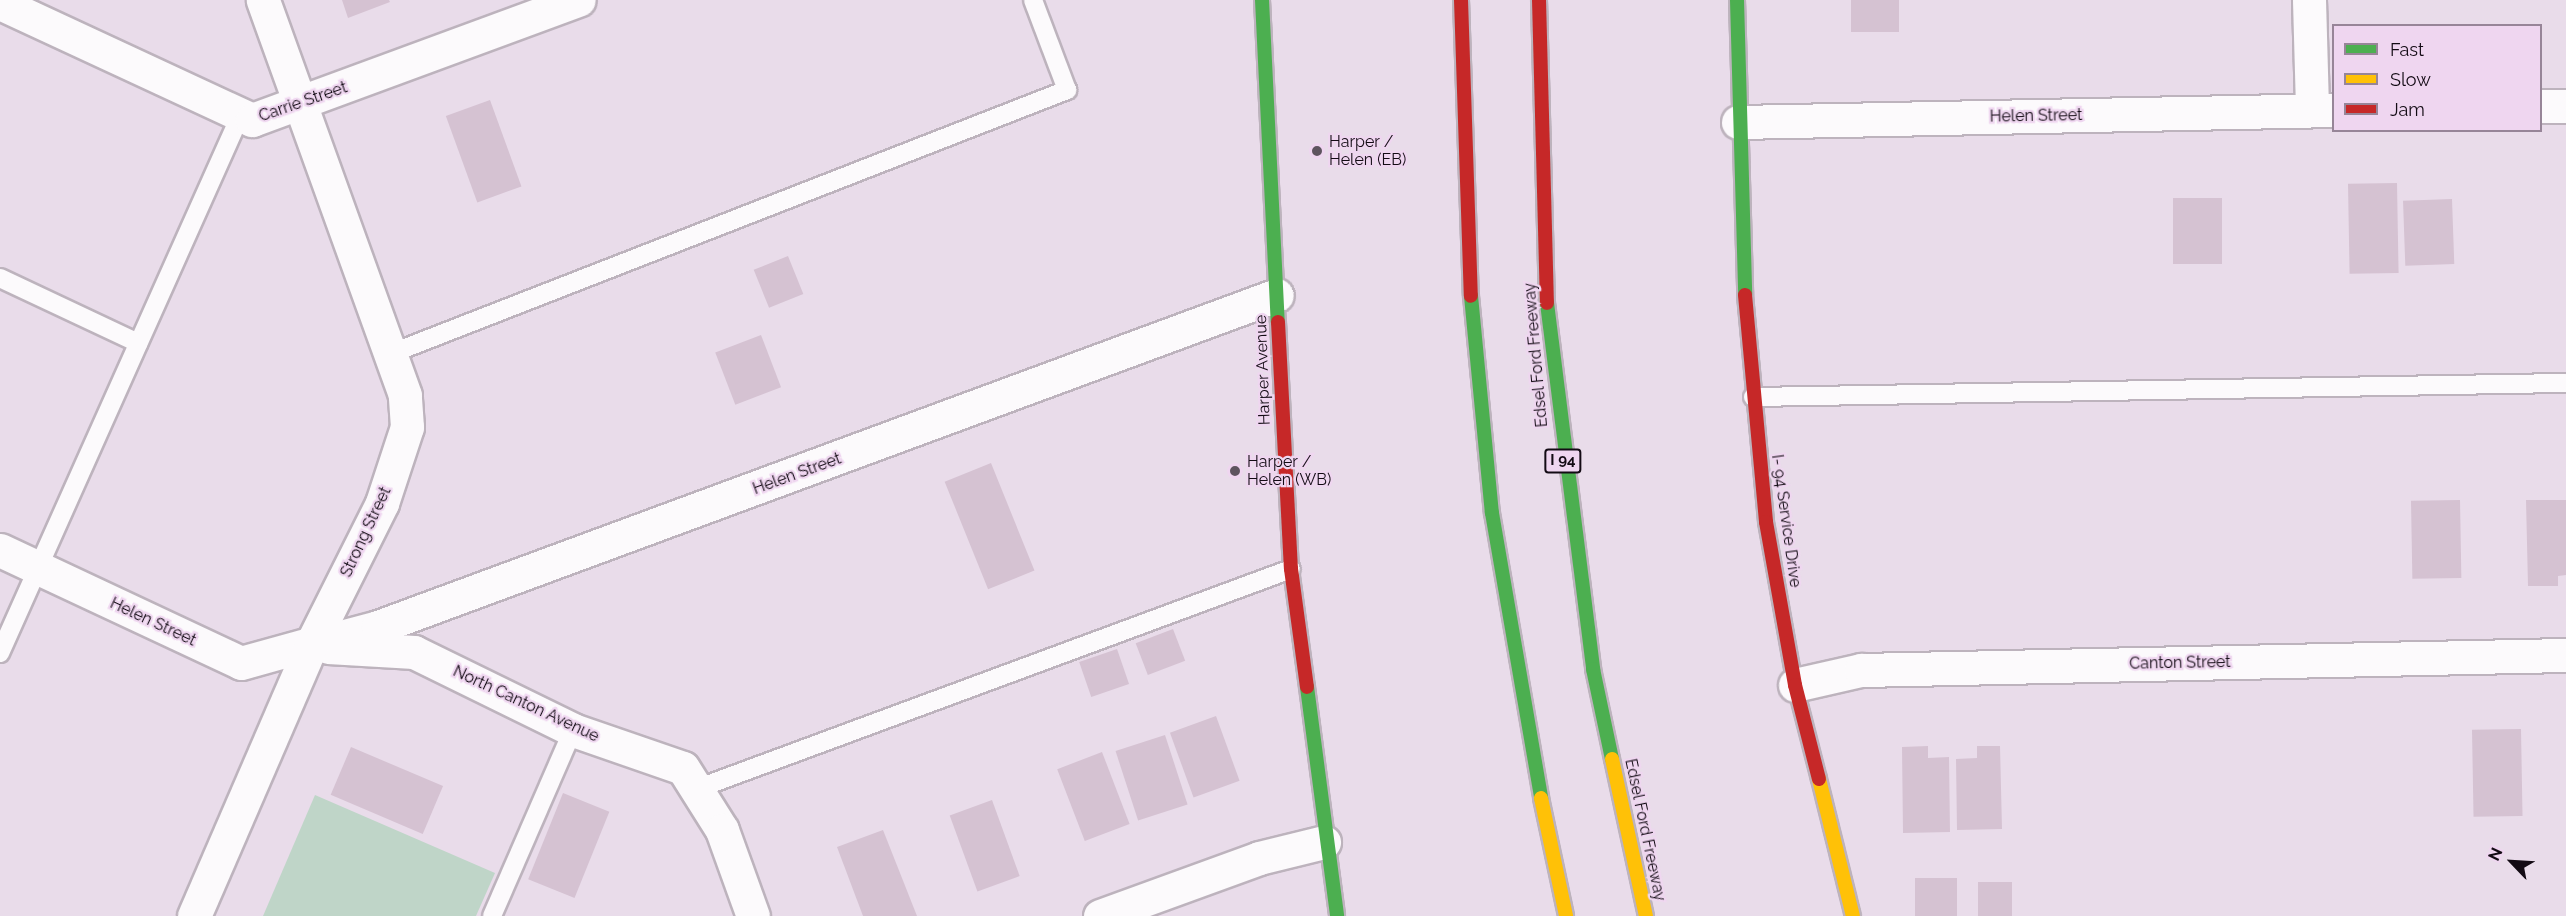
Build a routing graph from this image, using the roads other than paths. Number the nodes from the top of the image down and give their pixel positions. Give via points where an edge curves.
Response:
1 (263, 0) edge
2 (579, 0) edge
3 (1033, 0) edge
4 (1262, 0) edge
5 (1461, 0) edge
6 (1539, 0) edge
7 (1737, 0) edge
8 (2309, 0) edge
9 (0, 3) edge
10 (300, 105) junction
11 (2542, 106) edge
12 (2566, 106) edge
13 (2323, 110) edge
14 (241, 114) junction
15 (1738, 122) junction
16 (0, 278) edge
17 (1277, 295) junction
18 (138, 343) junction
19 (390, 354) junction
20 (2566, 383) edge
21 (1753, 397) junction
22 (0, 550) edge
23 (37, 567) junction
24 (1291, 569) junction
25 (312, 644) junction
26 (0, 653) edge
27 (2566, 655) edge
28 (1795, 685) junction
29 (573, 730) junction
30 (699, 788) junction
31 (1324, 842) junction
32 (194, 916) edge
33 (492, 916) edge
34 (753, 916) edge
35 (1100, 916) edge
36 (1337, 916) edge
37 (1566, 916) edge
38 (1646, 916) edge
39 (1853, 916) edge

1 - 10 street, Strong Street
2 - 10 street, Carrie Street
3 - 19 lane via 1067,90
4 - 17 main road, Harper Avenue
5 - 37 main road via 1467,255 1492,513 1517,680
6 - 38 main road, Edsel Ford Freeway / I 94 via 1544,259 1554,387 1593,669
7 - 15 main road, I- 94 Service Drive
8 - 13 street
9 - 14 street, Carrie Street
10 - 14 street, Carrie Street via 252,120
10 - 19 street, Strong Street
11 - 12 street
13 - 15 street, Helen Street
14 - 18 lane
15 - 21 main road, I- 94 Service Drive
16 - 18 lane
17 - 24 main road, Harper Avenue
17 - 25 street, Helen Street via 378,627
18 - 23 lane
19 - 25 street, Strong Street via 405,395 407,427 382,503
20 - 21 lane
21 - 28 main road, I- 94 Service Drive via 1766,522
22 - 23 street, Helen Street
23 - 25 street, Helen Street via 241,663
23 - 26 lane
24 - 30 lane
24 - 31 main road, Harper Avenue
25 - 29 street, North Canton Avenue via 364,652 414,652
25 - 32 street, Strong Street
27 - 28 street, Canton Street via 1861,670
28 - 39 main road, I- 94 Service Drive
29 - 30 street, North Canton Avenue via 675,763
29 - 33 lane
30 - 34 street, North Canton Avenue via 723,830
31 - 35 street via 1259,858
31 - 36 main road, Harper Avenue

